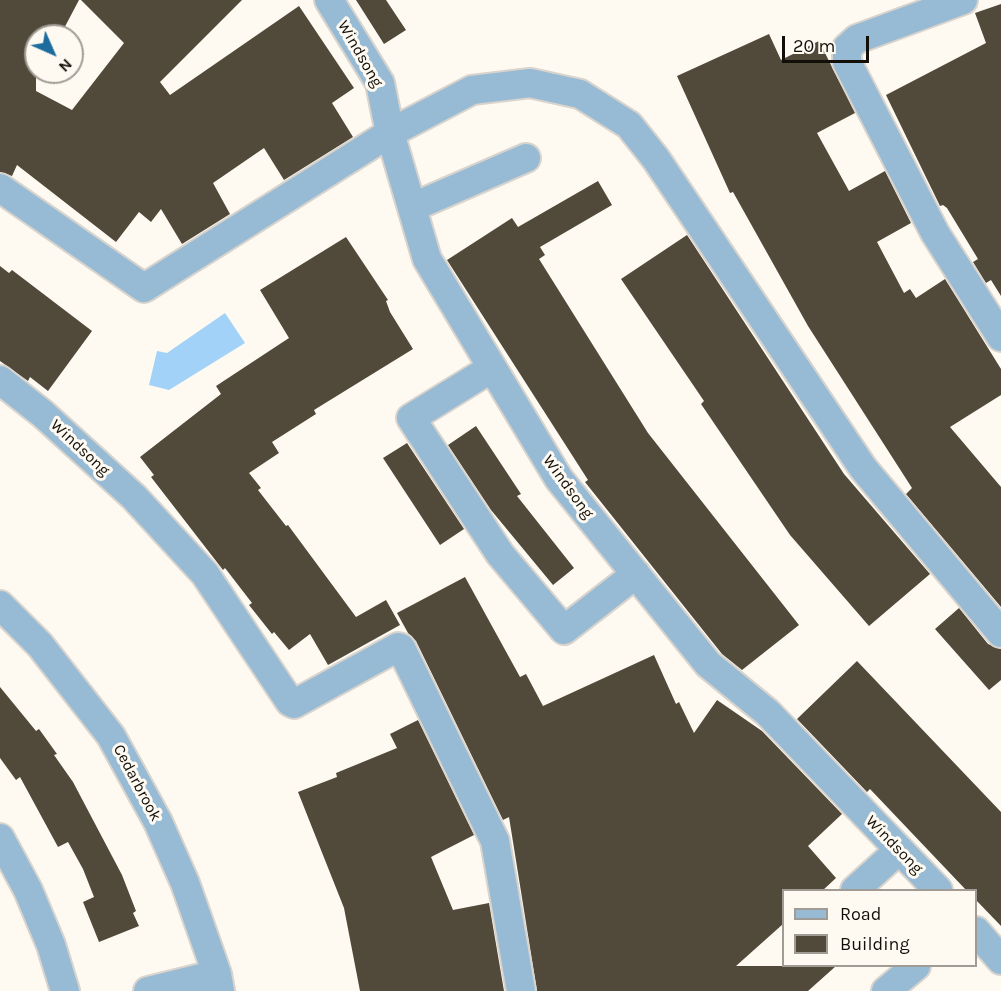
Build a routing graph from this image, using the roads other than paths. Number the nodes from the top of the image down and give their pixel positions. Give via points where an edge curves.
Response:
1 (329, 0) edge
2 (963, 0) edge
3 (390, 133) junction
4 (526, 158) dead end
5 (0, 188) edge
6 (412, 207) junction
7 (1001, 337) edge
8 (492, 368) junction
9 (0, 381) edge
10 (636, 574) junction
11 (0, 605) edge
12 (1001, 633) edge
13 (0, 837) edge
14 (899, 850) junction
15 (857, 889) edge
16 (936, 889) edge
17 (977, 933) edge
18 (1001, 960) edge
19 (915, 976) edge
20 (219, 982) edge
21 (65, 991) edge
22 (148, 991) edge
23 (521, 991) edge
24 (886, 991) edge

1 - 3 street, Windsong via 380,83
2 - 7 street via 857,39 847,48 847,62 935,232
3 - 5 street via 144,288
3 - 6 street, Windsong
3 - 12 street via 472,90 530,82 580,94 629,125 656,159 863,468
4 - 6 street
6 - 8 street, Windsong via 427,259
8 - 10 street, Windsong via 559,479
8 - 10 street via 411,418 500,554 564,630
9 - 23 street, Windsong via 43,414 134,497 205,574 290,702 294,704 401,648 495,841
10 - 14 street, Windsong via 708,663 768,712
11 - 20 street, Cedarbrook via 40,645 111,736 158,822 185,883
13 - 21 street via 28,890
14 - 15 street
14 - 16 street, Windsong
17 - 18 street
19 - 24 street
20 - 22 street

